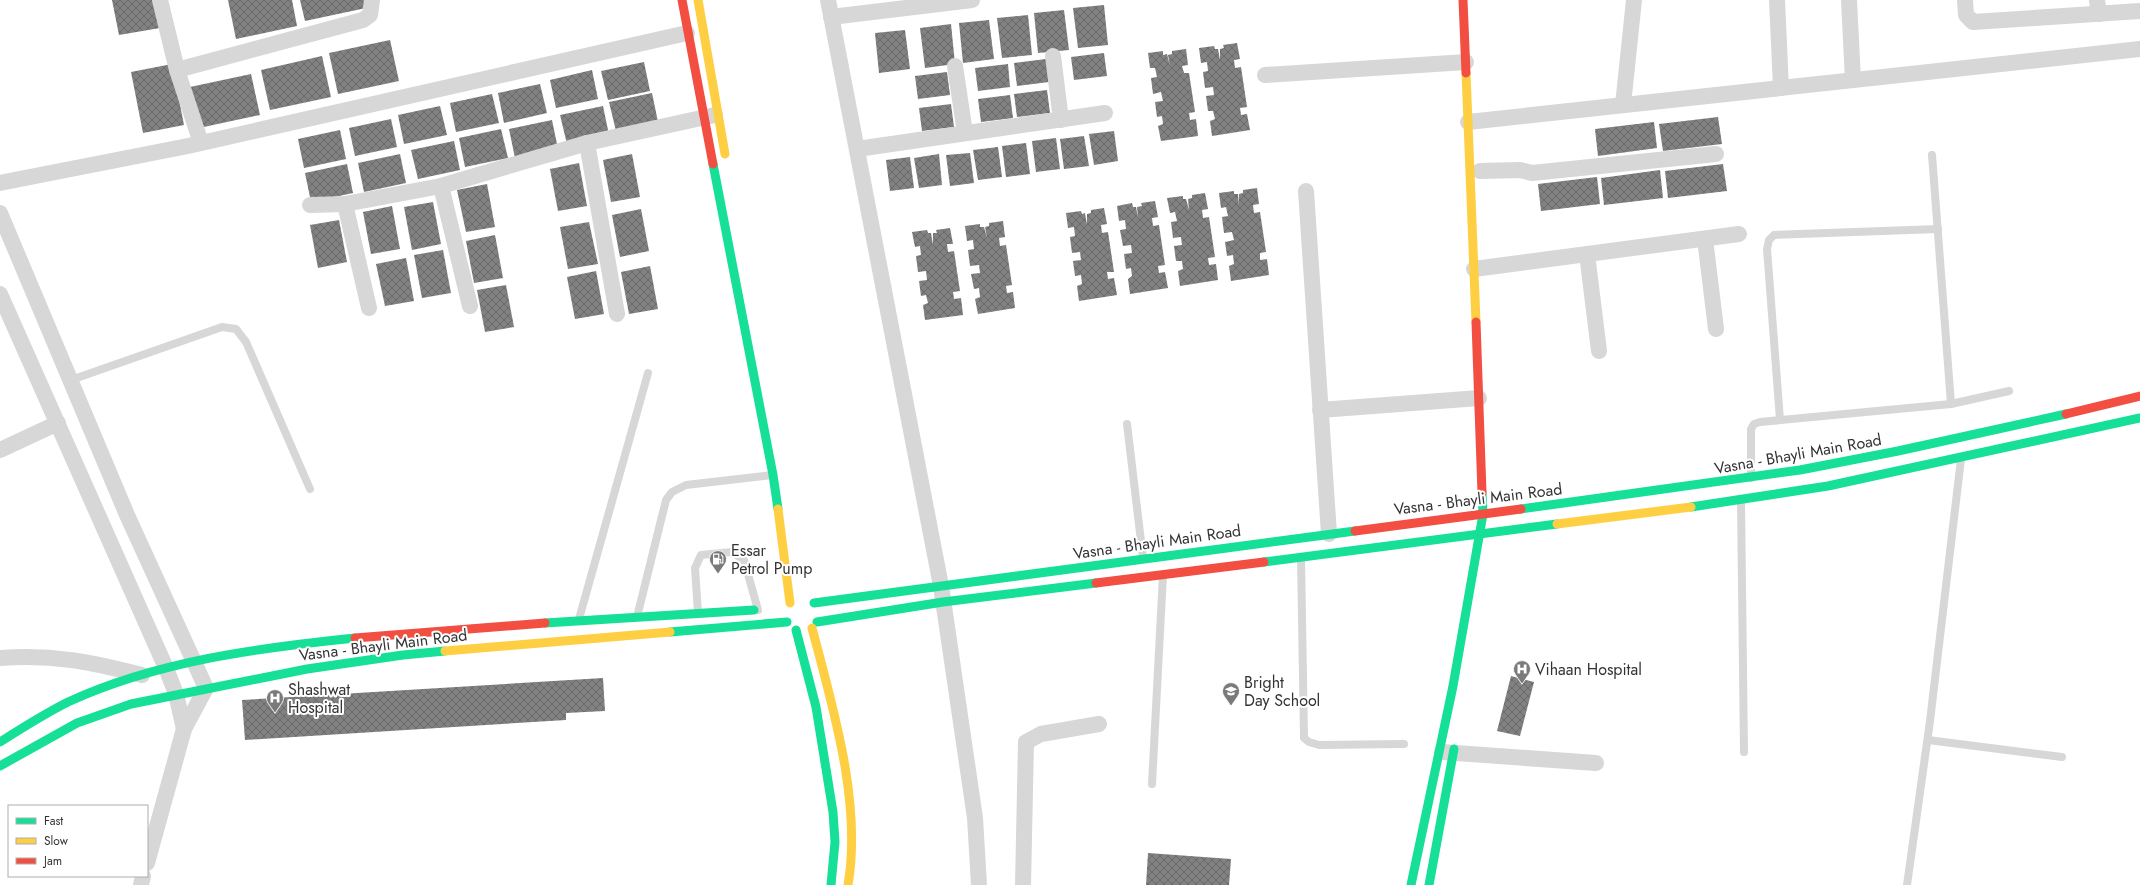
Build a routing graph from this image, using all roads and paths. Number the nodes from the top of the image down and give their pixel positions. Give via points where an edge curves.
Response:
1 (160, 0) edge
2 (372, 0) edge
3 (682, 0) edge
4 (698, 0) edge
5 (828, 0) edge
6 (972, 0) edge
7 (1463, 0) edge
8 (1634, 0) edge
9 (1777, 0) edge
10 (1849, 0) edge
11 (1965, 0) edge
12 (2098, 7) edge
13 (2140, 11) edge
14 (832, 17) junction
15 (688, 33) junction
16 (2140, 49) edge
17 (1053, 56) dead end
18 (1466, 62) junction
19 (955, 66) dead end
20 (177, 70) junction
21 (1265, 74) dead end
22 (1853, 80) junction
23 (1781, 88) junction
24 (1477, 96) dead end
25 (1623, 104) junction
26 (1105, 113) dead end
27 (710, 116) junction
28 (1061, 120) junction
29 (1474, 125) junction
30 (965, 133) junction
31 (201, 143) junction
32 (587, 144) junction
33 (857, 149) junction
34 (1716, 154) dead end
35 (1932, 155) dead end
36 (726, 161) dead end
37 (1480, 172) dead end
38 (0, 183) edge
39 (441, 186) junction
40 (1306, 190) dead end
41 (345, 204) junction
42 (310, 206) dead end
43 (0, 213) edge
44 (1938, 229) junction
45 (1739, 234) dead end
46 (1705, 239) junction
47 (1587, 254) junction
48 (1482, 268) junction
49 (0, 294) edge
50 (470, 306) dead end
51 (369, 308) dead end
52 (617, 314) dead end
53 (1716, 329) dead end
54 (1599, 351) dead end
55 (648, 373) dead end
56 (71, 380) junction
57 (2009, 391) dead end
58 (2140, 396) edge
59 (1479, 398) junction
60 (1951, 404) junction
61 (1320, 410) junction
62 (2140, 418) edge
63 (1780, 420) junction
64 (58, 424) junction
65 (1127, 424) dead end
66 (778, 449) dead end
67 (0, 450) edge
68 (1961, 457) junction
69 (773, 475) junction
70 (1751, 478) junction
71 (784, 480) dead end
72 (310, 489) dead end
73 (1741, 500) junction
74 (1497, 508) junction
75 (1483, 514) junction
76 (1329, 534) junction
77 (1480, 535) junction
78 (1493, 537) junction
79 (1301, 558) junction
80 (1144, 559) junction
81 (1163, 575) junction
82 (941, 586) junction
83 (943, 602) junction
84 (814, 603) junction
85 (785, 607) junction
86 (761, 610) joint
87 (698, 614) junction
88 (637, 617) junction
89 (578, 620) junction
90 (787, 622) junction
91 (815, 625) junction
92 (796, 630) junction
93 (0, 658) edge
94 (195, 663) junction
95 (166, 668) junction
96 (142, 675) junction
97 (206, 688) junction
98 (176, 694) junction
99 (1099, 724) dead end
100 (184, 729) junction
101 (1456, 738) dead end
102 (1928, 740) junction
103 (0, 742) edge
104 (1404, 744) dead end
105 (1446, 752) junction
106 (1744, 752) dead end
107 (2062, 757) dead end
108 (1596, 763) dead end
109 (0, 766) edge
110 (1152, 784) dead end
111 (148, 859) edge
112 (831, 885) edge
113 (848, 885) edge
114 (979, 885) edge
115 (1023, 885) edge
116 (1411, 885) edge
117 (1429, 885) edge
118 (1908, 885) edge

1 - 20 street
2 - 20 street via 370,15 363,20
3 - 15 main road
4 - 27 main road
5 - 14 street
6 - 14 street
7 - 18 main road
8 - 25 street
9 - 23 street
10 - 22 street
11 - 12 street via 1966,14 1974,22
12 - 13 street
14 - 33 street
15 - 27 main road
15 - 31 street
16 - 22 street
17 - 28 street
18 - 21 street
18 - 29 main road
19 - 30 street
20 - 31 street
22 - 23 street
23 - 25 street
24 - 29 main road
25 - 29 street
26 - 28 street
27 - 32 street
27 - 36 main road
27 - 69 main road
28 - 30 street
29 - 48 main road
30 - 33 street
31 - 38 street
32 - 39 street
32 - 52 street
33 - 82 street
34 - 37 street via 1532,173 1520,170
35 - 44 lane
39 - 41 street
39 - 50 street
40 - 61 street
41 - 42 street
41 - 51 street
43 - 56 street
44 - 60 lane
44 - 63 lane via 1774,236 1769,240 1767,250
45 - 46 street
46 - 47 street
46 - 53 street
47 - 48 street
47 - 54 street
48 - 59 main road
49 - 64 street
55 - 89 lane
56 - 72 lane via 222,327 236,329 246,342
56 - 94 street via 127,516
57 - 60 lane
58 - 70 main road, Vasna - Bhayli Main Road via 1826,467
59 - 61 street
59 - 75 main road
60 - 63 lane
61 - 76 street
62 - 68 main road, Vasna - Bhayli Main Road
63 - 70 lane via 1760,422 1754,424 1751,429
64 - 67 street
64 - 95 street
65 - 80 lane
66 - 71 main road
68 - 73 main road, Vasna - Bhayli Main Road via 1828,486
68 - 102 lane
69 - 85 main road
69 - 88 lane via 686,485 672,492 666,500
70 - 74 main road, Vasna - Bhayli Main Road
73 - 78 main road, Vasna - Bhayli Main Road
73 - 106 lane
74 - 75 main road, Vasna - Bhayli Main Road
74 - 78 main road
75 - 76 main road, Vasna - Bhayli Main Road
75 - 77 main road
76 - 80 main road, Vasna - Bhayli Main Road
77 - 78 main road, Vasna - Bhayli Main Road
77 - 79 main road, Vasna - Bhayli Main Road
77 - 105 main road via 1453,686
79 - 81 main road, Vasna - Bhayli Main Road
79 - 104 lane via 1304,738 1319,745
80 - 82 main road, Vasna - Bhayli Main Road
81 - 83 main road, Vasna - Bhayli Main Road
81 - 110 lane
82 - 83 street
82 - 84 main road, Vasna - Bhayli Main Road
83 - 91 main road, Vasna - Bhayli Main Road
83 - 114 street via 975,818
84 - 85 main road via 801,598
84 - 91 main road via 819,614
85 - 90 main road
86 - 87 main road, Vasna - Bhayli Main Road
86 - 87 lane via 744,560 732,552 701,555 695,568
87 - 88 main road, Vasna - Bhayli Main Road
88 - 89 main road, Vasna - Bhayli Main Road
89 - 94 main road, Vasna - Bhayli Main Road via 345,638 218,657
90 - 92 main road
90 - 97 main road, Vasna - Bhayli Main Road via 403,656 307,669
91 - 92 main road via 805,631
91 - 113 main road via 852,808
92 - 112 main road via 816,707 833,812 835,842
93 - 96 street via 62,657
94 - 95 main road, Vasna - Bhayli Main Road
94 - 97 street
95 - 96 main road, Vasna - Bhayli Main Road
95 - 98 street
96 - 103 main road, Vasna - Bhayli Main Road via 78,698
97 - 98 main road, Vasna - Bhayli Main Road
97 - 100 street
98 - 100 street
98 - 109 main road, Vasna - Bhayli Main Road via 131,704 77,722
99 - 115 street via 1041,734 1026,742
100 - 111 street
101 - 105 main road
102 - 107 lane
102 - 118 lane
105 - 108 street
105 - 116 main road
105 - 117 main road

